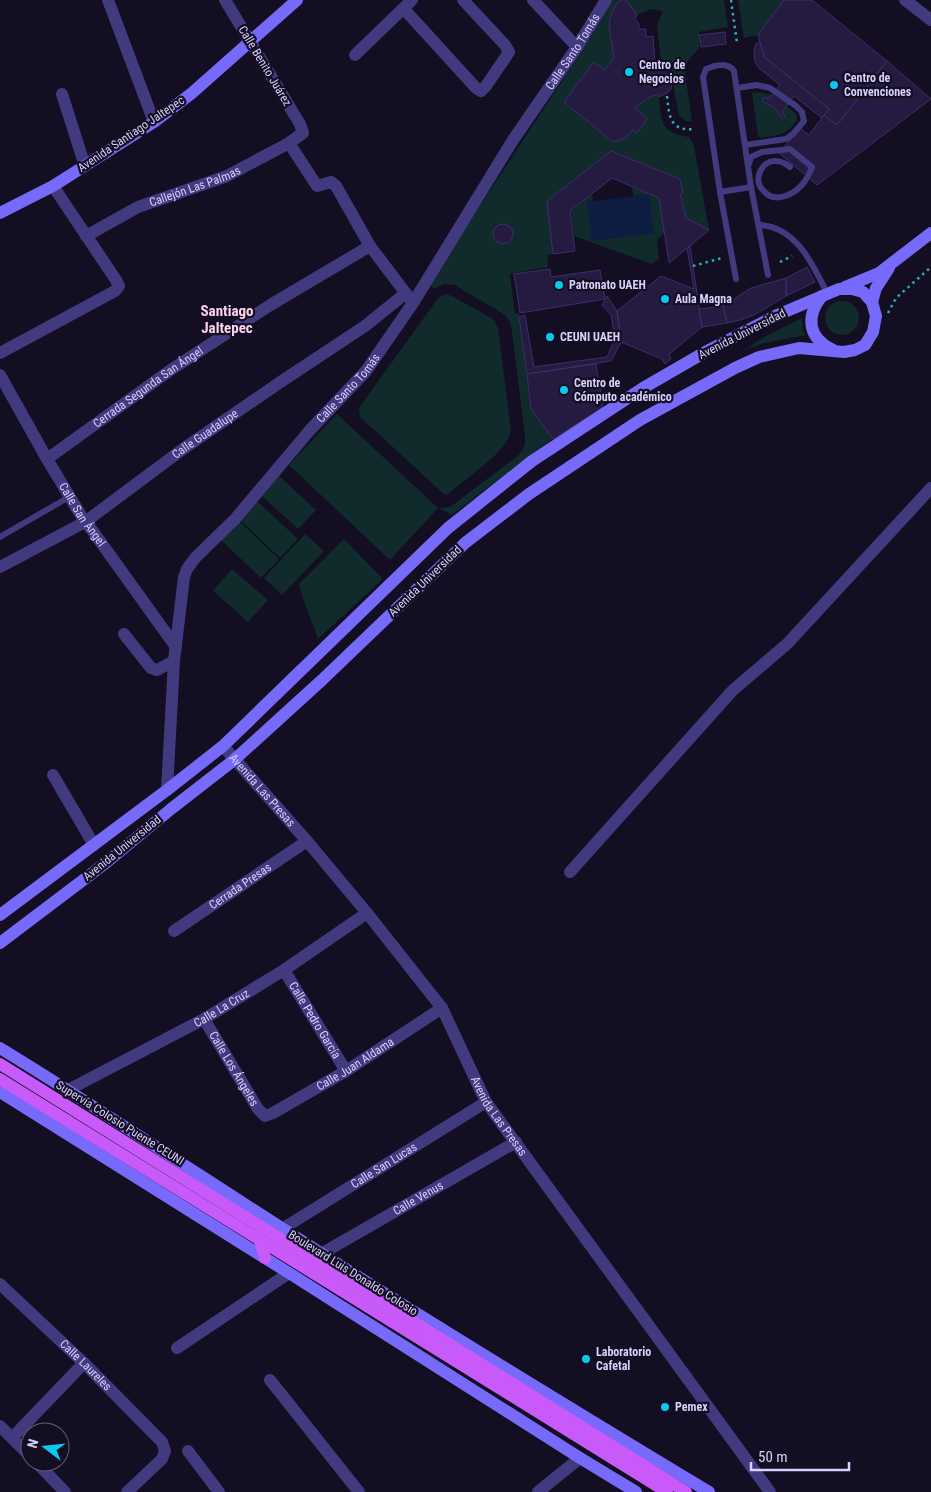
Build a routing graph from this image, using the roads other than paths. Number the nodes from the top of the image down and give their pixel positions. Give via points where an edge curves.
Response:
1 (108, 0) edge
2 (225, 0) edge
3 (463, 0) edge
4 (533, 0) edge
5 (606, 0) edge
6 (905, 0) edge
7 (293, 2) edge
8 (408, 4) edge
9 (931, 20) edge
10 (251, 42) junction
11 (577, 47) junction
12 (355, 54) dead end
13 (737, 88) junction
14 (62, 94) dead end
15 (154, 122) junction
16 (303, 133) joint
17 (289, 143) junction
18 (745, 145) junction
19 (748, 165) junction
20 (85, 166) junction
21 (790, 167) dead end
22 (53, 186) junction
23 (752, 187) junction
24 (720, 192) junction
25 (0, 213) edge
26 (760, 226) junction
27 (931, 233) edge
28 (86, 236) junction
29 (370, 246) junction
30 (896, 260) junction
31 (768, 274) dead end
32 (736, 279) dead end
33 (839, 289) junction
34 (824, 294) junction
35 (409, 298) junction
36 (872, 302) junction
37 (835, 351) junction
38 (0, 353) edge
39 (0, 376) edge
40 (47, 459) junction
41 (931, 488) edge
42 (69, 497) junction
43 (85, 522) junction
44 (0, 537) edge
45 (0, 567) edge
46 (124, 634) dead end
47 (176, 647) junction
48 (174, 661) junction
49 (223, 746) junction
50 (234, 760) junction
51 (52, 775) dead end
52 (168, 790) junction
53 (307, 841) junction
54 (94, 845) junction
55 (570, 872) dead end
56 (367, 913) junction
57 (0, 915) edge
58 (174, 931) dead end
59 (0, 942) edge
60 (284, 970) junction
61 (442, 1008) junction
62 (204, 1019) junction
63 (0, 1048) edge
64 (0, 1064) edge
65 (346, 1070) junction
66 (0, 1079) edge
67 (68, 1090) junction
68 (0, 1092) edge
69 (486, 1102) junction
70 (264, 1116) joint
71 (516, 1142) junction
72 (223, 1210) junction
73 (282, 1229) junction
74 (262, 1234) junction
75 (321, 1254) junction
76 (265, 1258) junction
77 (289, 1273) junction
78 (0, 1284) edge
79 (177, 1348) dead end
80 (84, 1363) junction
81 (270, 1380) dead end
82 (0, 1426) edge
83 (12, 1438) junction
84 (20, 1446) edge
85 (188, 1451) dead end
86 (580, 1458) junction
87 (46, 1472) edge
88 (65, 1492) edge
89 (127, 1492) edge
90 (219, 1492) edge
91 (358, 1492) edge
92 (538, 1492) edge
93 (636, 1492) edge
94 (667, 1492) edge
95 (686, 1492) edge
96 (709, 1492) edge
97 (770, 1492) edge

1 - 15 street
2 - 10 street, Calle Benito Juárez
3 - 8 street via 509,52 480,90
4 - 11 street
5 - 11 street, Calle Santo Tomás
6 - 9 street
7 - 10 street, Avenida Santiago Jaltepec
8 - 12 street
10 - 15 street, Avenida Santiago Jaltepec
10 - 16 street, Calle Benito Juárez
11 - 35 street, Calle Santo Tomás
13 - 18 lane
13 - 18 lane via 756,85 770,88 796,106 804,120 786,138
13 - 24 lane via 731,67 724,65 705,70 703,77
14 - 20 street
15 - 20 street, Avenida Santiago Jaltepec
16 - 17 street, Callejón Las Palmas
17 - 28 street, Callejón Las Palmas via 227,176 138,207
17 - 29 street via 317,186 331,182 336,186
18 - 19 lane
19 - 21 lane via 751,157 762,152 790,149 812,167 798,189 788,195 774,197 761,189 758,181 760,172 770,162
19 - 23 lane
20 - 22 street, Avenida Santiago Jaltepec
22 - 25 street, Avenida Santiago Jaltepec
22 - 28 street
23 - 24 lane
23 - 26 lane
24 - 32 lane
26 - 31 lane
26 - 34 lane via 775,228 796,242 807,255
27 - 30 street, Avenida Universidad
28 - 38 street via 119,286
29 - 35 street
29 - 40 street, Cerrada Segunda San Ángel via 172,369
30 - 33 street, Avenida Universidad via 879,273
30 - 36 street, Avenida Universidad via 876,288
33 - 34 street, Avenida Universidad
33 - 36 street, Avenida Universidad via 863,292
34 - 37 street via 815,305 812,327 817,338
34 - 49 street, Avenida Universidad via 775,312 746,327 643,388 532,462 456,522
35 - 43 street, Calle Guadalupe via 215,427
35 - 47 street, Calle Santo Tomás via 366,371 187,569
36 - 37 street, Avenida Universidad via 876,316 873,332 865,344 855,350
37 - 50 street, Avenida Universidad via 799,348 760,357 735,368 640,420 529,494 465,543
39 - 40 street, Calle San Ángel
40 - 42 street, Calle San Ángel
41 - 55 street via 787,644 733,690
42 - 43 street, Calle San Ángel
42 - 44 lane
43 - 45 street, Calle Guadalupe
43 - 47 street, Calle San Ángel
46 - 48 street via 151,668 157,670
47 - 48 street, Calle Santo Tomás
48 - 52 street, Calle Santo Tomás
49 - 50 street, Avenida Las Presas
49 - 52 street, Avenida Universidad
50 - 53 street, Avenida Las Presas
50 - 59 street, Avenida Universidad
51 - 54 street
52 - 54 street, Avenida Universidad
53 - 56 street, Avenida Las Presas
53 - 58 street, Cerrada Presas
54 - 57 street, Avenida Universidad
56 - 60 street, Calle La Cruz
56 - 61 street, Avenida Las Presas
60 - 62 street, Calle La Cruz
60 - 65 street, Calle Pedro García
61 - 65 street, Calle Juan Aldama
61 - 69 street, Avenida Las Presas
62 - 67 street, Calle La Cruz
62 - 70 street, Calle Los Ángeles
63 - 67 street, Boulevard Luis Donaldo Colosio
64 - 72 main road, Supervía Colosio Puente CEUNI
65 - 70 street, Calle Juan Aldama
66 - 72 main road, Supervía Colosio Puente CEUNI
67 - 73 street, Boulevard Luis Donaldo Colosio
68 - 76 street
69 - 71 street, Avenida Las Presas
69 - 73 street, Calle San Lucas
71 - 75 street, Calle Venus
71 - 97 street, Avenida Las Presas
72 - 74 main road
73 - 74 main road
73 - 75 street, Boulevard Luis Donaldo Colosio
74 - 76 main road
74 - 94 main road
74 - 95 main road
75 - 96 street, Boulevard Luis Donaldo Colosio
76 - 77 street
77 - 79 street
77 - 86 street
78 - 80 street, Calle Laureles
80 - 83 street
80 - 89 street, Calle Laureles via 162,1442 165,1451 162,1459
81 - 91 street
82 - 83 street
83 - 84 street
85 - 90 street
86 - 92 street
86 - 93 street
87 - 88 street

